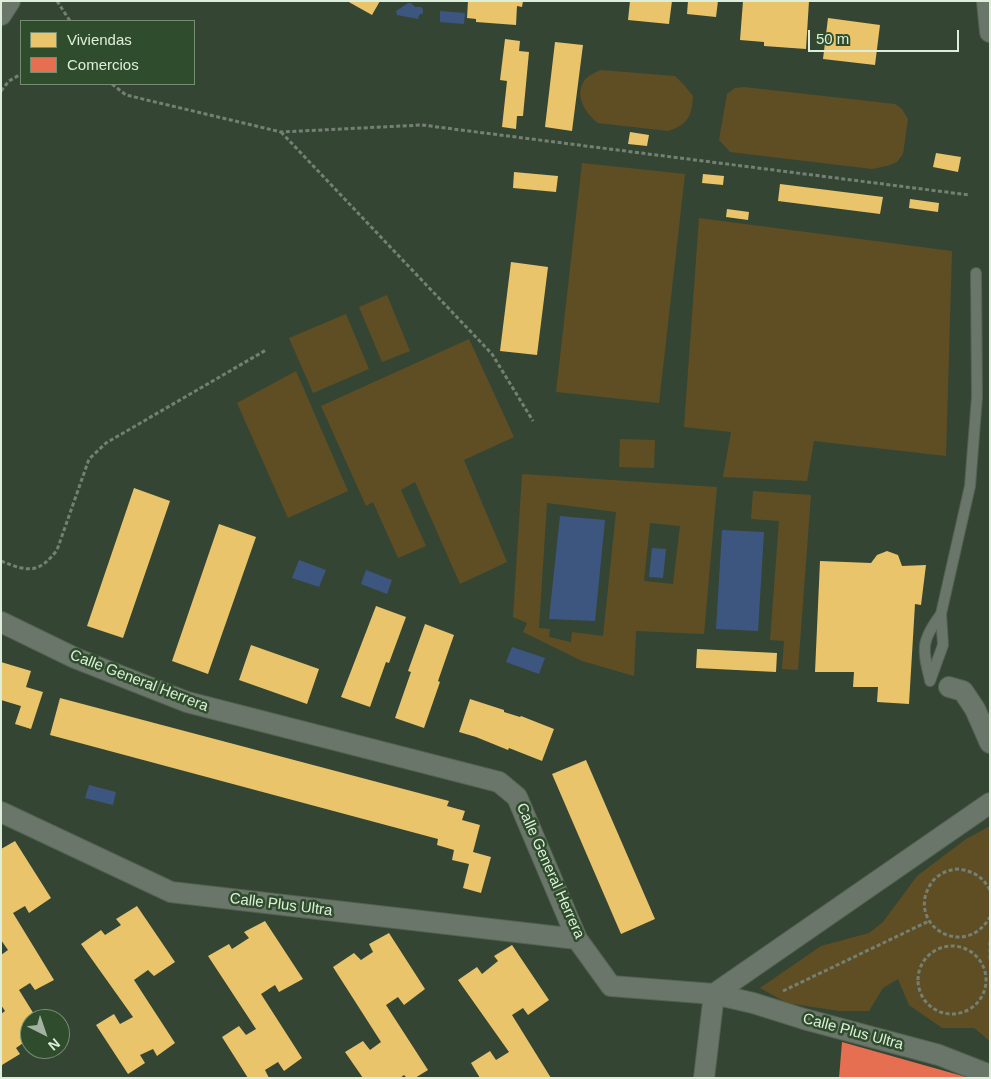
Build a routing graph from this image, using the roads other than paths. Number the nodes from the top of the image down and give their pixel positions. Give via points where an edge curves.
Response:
1 (10, 1) edge
2 (987, 1) edge
3 (1, 15) edge
4 (990, 32) edge
5 (976, 274) dead end
6 (941, 614) junction
7 (1, 622) edge
8 (939, 684) junction
9 (990, 743) edge
10 (990, 803) edge
11 (1, 812) edge
12 (577, 939) junction
13 (714, 994) junction
14 (990, 1075) edge
15 (704, 1078) edge

1 - 3 street
2 - 4 street
5 - 6 lane via 977,397 970,486
6 - 8 lane via 943,646
6 - 8 lane via 927,632 924,656
7 - 12 street, Calle General Herrera via 75,658 187,702 499,782 517,797
8 - 9 street via 963,692
10 - 13 street
11 - 12 street, Calle Plus Ultra via 171,892
12 - 13 street, Calle General Herrera via 611,986
13 - 14 street, Calle Plus Ultra via 940,1055
13 - 15 street

